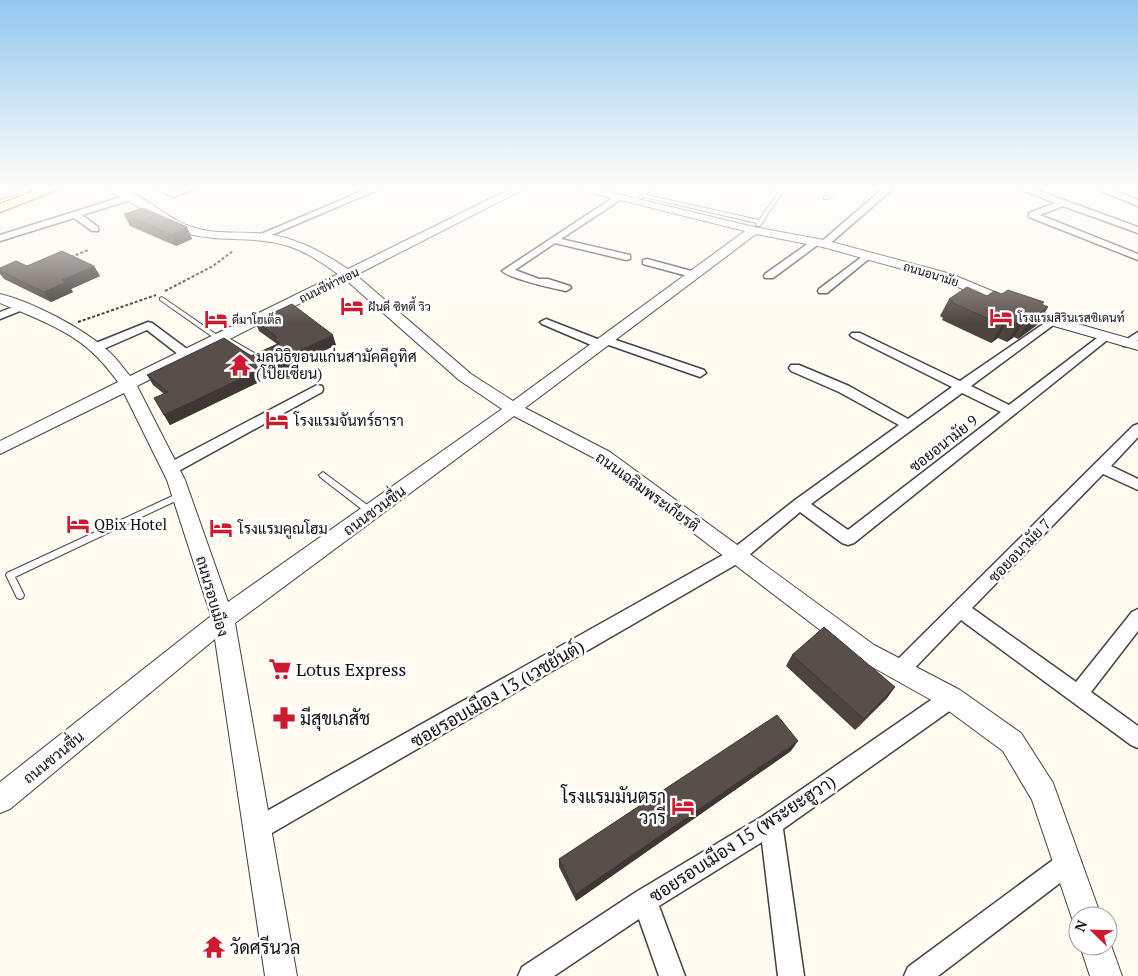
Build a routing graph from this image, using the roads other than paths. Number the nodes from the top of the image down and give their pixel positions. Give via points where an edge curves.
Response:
1 (17, 233) edge
2 (200, 233) edge
3 (270, 233) edge
4 (432, 233) edge
5 (564, 233) edge
6 (749, 233) edge
7 (781, 233) edge
8 (833, 233) edge
9 (1076, 233) edge
10 (259, 237) junction
11 (0, 238) edge
12 (553, 240) junction
13 (820, 243) junction
14 (867, 256) junction
15 (626, 257) dead end
16 (1138, 257) edge
17 (647, 262) dead end
18 (348, 275) junction
19 (695, 275) junction
20 (769, 276) dead end
21 (566, 288) dead end
22 (823, 291) dead end
23 (0, 298) edge
24 (162, 299) dead end
25 (20, 307) junction
26 (0, 319) edge
27 (1052, 321) junction
28 (546, 322) dead end
29 (856, 335) dead end
30 (1138, 335) edge
31 (221, 338) junction
32 (1105, 338) junction
33 (603, 342) junction
34 (1133, 344) edge
35 (95, 348) junction
36 (252, 354) edge
37 (186, 355) junction
38 (795, 368) dead end
39 (700, 373) dead end
40 (128, 384) junction
41 (962, 386) junction
42 (317, 389) dead end
43 (513, 409) junction
44 (1010, 411) junction
45 (909, 426) junction
46 (1138, 429) edge
47 (0, 448) edge
48 (1101, 467) junction
49 (170, 469) junction
50 (323, 475) dead end
51 (1138, 485) edge
52 (181, 495) junction
53 (800, 504) junction
54 (371, 512) junction
55 (736, 556) junction
56 (20, 595) dead end
57 (961, 610) junction
58 (1138, 617) edge
59 (223, 620) junction
60 (899, 671) junction
61 (1078, 694) junction
62 (951, 698) junction
63 (1138, 738) edge
64 (0, 799) edge
65 (772, 824) junction
66 (257, 829) junction
67 (1068, 862) junction
68 (645, 901) junction
69 (1083, 906) edge
70 (1099, 956) edge
71 (281, 976) edge
72 (531, 976) edge
73 (672, 976) edge
74 (791, 976) edge
75 (917, 976) edge
76 (1106, 976) edge

1 - 11 street
2 - 10 street, ถนนเฉลิมพระเกียรติ
3 - 10 street
4 - 18 street, ถนนชีท่าขอน
5 - 12 street
6 - 19 street, ถนนชวนชื่น
7 - 13 street, ถนนอนามัย
8 - 13 street
9 - 16 street
10 - 18 street, ถนนเฉลิมพระเกียรติ via 290,242 312,251
12 - 15 street
12 - 21 street via 506,271
13 - 14 street, ถนนอนามัย
13 - 20 street
14 - 22 street
14 - 27 street, ถนนอนามัย via 946,277
17 - 19 street
18 - 31 street, ถนนชีท่าขอน
18 - 43 street, ถนนเฉลิมพระเกียรติ via 465,377
19 - 33 street, ถนนชวนชื่น
23 - 25 street, ถนนรอบเมือง
24 - 31 lane
25 - 26 street
25 - 35 street, ถนนรอบเมือง via 64,327
27 - 32 street, ถนนอนามัย
27 - 41 street, ซอยรอบเมือง 13 (เวชยันต์)
28 - 33 street
29 - 41 street
30 - 34 street
31 - 36 lane
31 - 37 street, ถนนชีท่าขอน
32 - 34 street, ถนนอนามัย
32 - 44 street, ซอยอนามัย 9
33 - 39 street
33 - 43 street, ถนนชวนชื่น
35 - 37 street via 148,325
35 - 40 street, ถนนรอบเมือง
37 - 40 street, ถนนชีท่าขอน
38 - 45 street via 844,390
40 - 47 street, ถนนชีท่าขอน
40 - 49 street, ถนนรอบเมือง
41 - 44 street
41 - 45 street, ซอยรอบเมือง 13 (เวชยันต์)
42 - 49 street
43 - 54 street, ถนนชวนชื่น
43 - 55 street, ถนนเฉลิมพระเกียรติ via 604,456
44 - 53 street, ซอยอนามัย 9 via 848,539
45 - 53 street, ซอยรอบเมือง 13 (เวชยันต์)
46 - 48 street, ซอยอนามัย 7
48 - 51 street
48 - 57 street, ซอยอนามัย 7
49 - 52 street, ถนนรอบเมือง
50 - 54 lane
52 - 56 lane via 10,576
52 - 59 street, ถนนรอบเมือง
53 - 55 street, ซอยรอบเมือง 13 (เวชยันต์)
54 - 59 street, ถนนชวนชื่น
55 - 60 street, ถนนเฉลิมพระเกียรติ via 866,652
55 - 66 street, ซอยรอบเมือง 13 (เวชยันต์)
57 - 60 street, ซอยอนามัย 7
57 - 61 street
58 - 61 street
59 - 64 street, ถนนชวนชื่น
59 - 66 street, ถนนรอบเมือง
60 - 62 street, ถนนเฉลิมพระเกียรติ
61 - 63 street
62 - 65 street, ซอยรอบเมือง 15 (พระยะฮูวา)
62 - 67 street, ถนนเฉลิมพระเกียรติ via 1012,742 1043,793
65 - 68 street, ซอยรอบเมือง 15 (พระยะฮูวา)
65 - 74 street
66 - 71 street, ถนนรอบเมือง
67 - 69 street, ถนนเฉลิมพระเกียรติ
67 - 75 street
68 - 72 street, ซอยรอบเมือง 15 (พระยะฮูวา)
68 - 73 street
70 - 76 street

